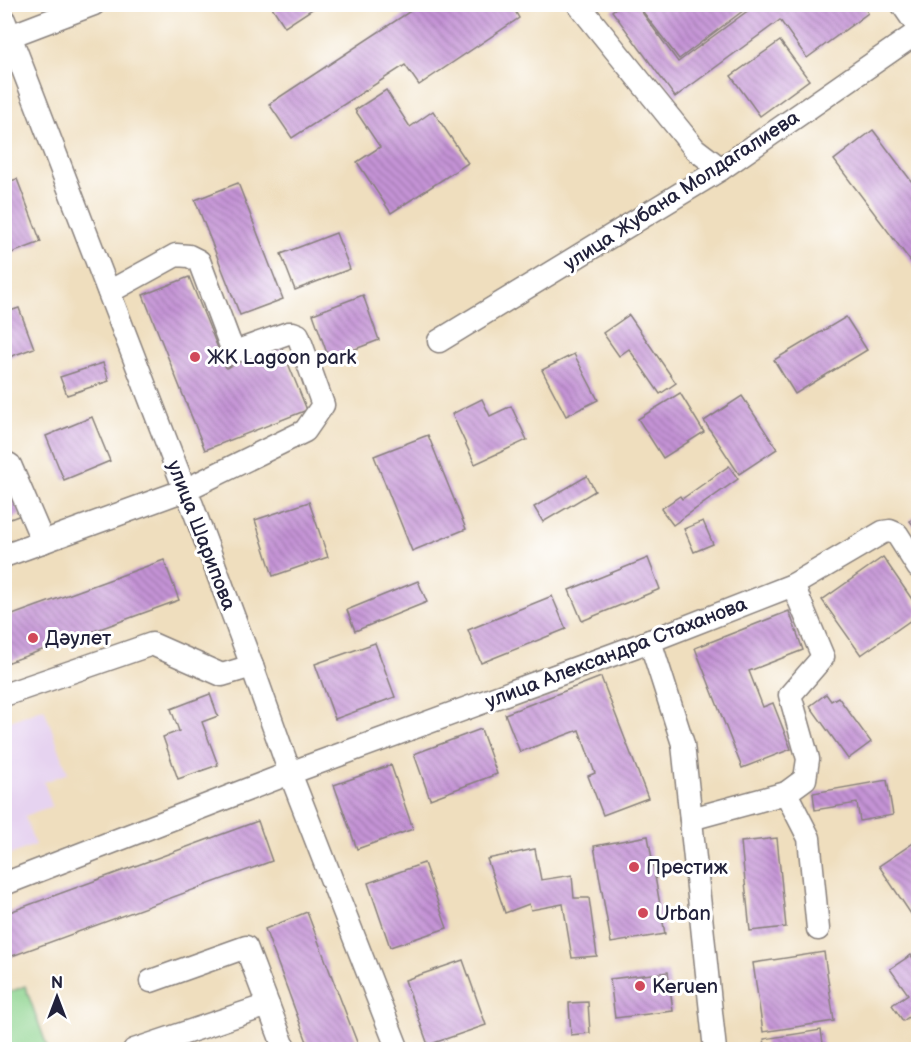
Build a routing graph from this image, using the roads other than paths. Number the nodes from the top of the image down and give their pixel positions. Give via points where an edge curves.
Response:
1 (94, 4) edge
2 (578, 4) edge
3 (902, 4) edge
4 (6, 24) edge
5 (918, 27) edge
6 (918, 32) edge
7 (721, 169) junction
8 (109, 292) junction
9 (439, 342) dead end
10 (4, 462) edge
11 (184, 490) junction
12 (43, 542) junction
13 (4, 556) edge
14 (918, 567) edge
15 (793, 585) junction
16 (650, 640) junction
17 (252, 666) junction
18 (4, 695) edge
19 (290, 773) junction
20 (786, 793) junction
21 (691, 819) junction
22 (4, 884) edge
23 (818, 929) dead end
24 (152, 981) dead end
25 (268, 1005) junction
26 (134, 1050) edge
27 (285, 1050) edge
28 (398, 1050) edge
29 (715, 1050) edge

1 - 4 street
2 - 7 street via 695,149
3 - 5 street
4 - 8 street, улица Шарипова
6 - 7 street, улица Жубана Молдагалиева
7 - 9 street, улица Жубана Молдагалиева
8 - 11 street, улица Шарипова
8 - 11 street via 176,255 189,256 199,261 233,349 288,333 298,335 323,405 315,419 305,431
10 - 12 street via 10,465
11 - 12 street
11 - 17 street, улица Шарипова
12 - 13 street
14 - 15 street, улица Александра Стаханова via 897,534 882,532
15 - 16 street, улица Александра Стаханова
15 - 20 street via 823,657 790,695 808,759 805,778
16 - 19 street, улица Александра Стаханова
16 - 21 street via 683,744
17 - 18 street via 222,675 152,644
17 - 19 street, улица Шарипова
19 - 22 street, улица Александра Стаханова
19 - 28 street, улица Шарипова
20 - 21 street
20 - 23 street via 809,838
21 - 29 street
24 - 25 street via 246,947
25 - 26 street
25 - 27 street

